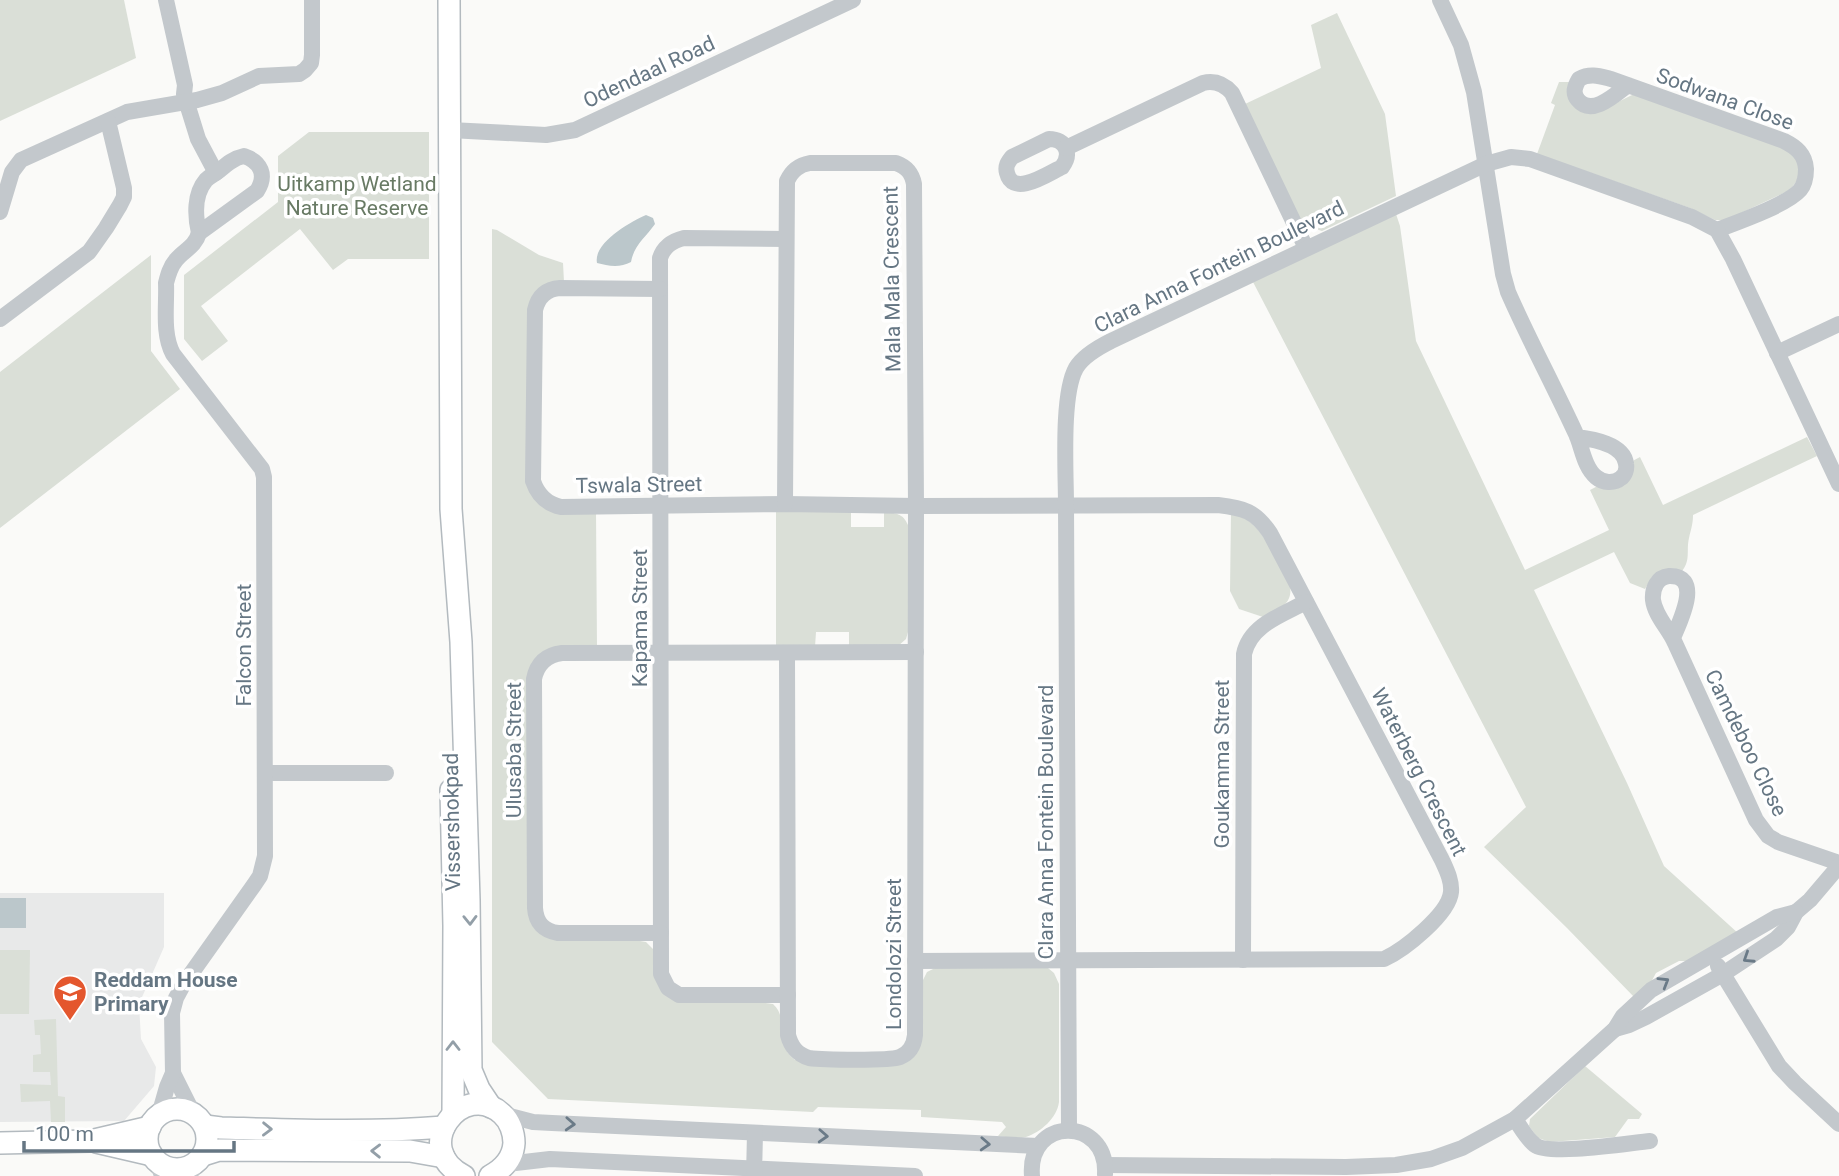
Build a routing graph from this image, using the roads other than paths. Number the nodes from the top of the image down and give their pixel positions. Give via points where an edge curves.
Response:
1 (312, 0) edge
2 (450, 0) edge
3 (853, 0) edge
4 (1440, 0) edge
5 (171, 1) edge
6 (833, 4) edge
7 (1628, 85) dead end
8 (192, 102) junction
9 (108, 121) junction
10 (450, 130) junction
11 (1066, 148) dead end
12 (1486, 163) junction
13 (221, 169) junction
14 (0, 212) edge
15 (1717, 230) junction
16 (199, 233) junction
17 (786, 239) junction
18 (1306, 248) junction
19 (660, 289) junction
20 (3, 311) edge
21 (1839, 324) edge
22 (1777, 353) junction
23 (1577, 437) dead end
24 (1839, 484) edge
25 (785, 504) junction
26 (1066, 505) junction
27 (660, 506) junction
28 (916, 506) junction
29 (451, 530) junction
30 (1306, 602) junction
31 (1673, 638) dead end
32 (916, 652) junction
33 (661, 653) junction
34 (787, 653) junction
35 (265, 773) junction
36 (386, 773) dead end
37 (1839, 864) edge
38 (1796, 912) junction
39 (661, 933) junction
40 (1712, 955) junction
41 (1067, 960) junction
42 (1243, 960) junction
43 (915, 961) junction
44 (1723, 974) junction
45 (788, 995) junction
46 (1615, 1029) junction
47 (173, 1073) junction
48 (497, 1111) junction
49 (199, 1119) junction
50 (1514, 1119) junction
51 (448, 1120) junction
52 (154, 1121) junction
53 (1839, 1124) edge
54 (1069, 1130) junction
55 (755, 1133) junction
56 (90, 1141) junction
57 (1650, 1141) dead end
58 (0, 1143) edge
59 (1038, 1146) junction
60 (157, 1164) edge
61 (197, 1164) edge
62 (454, 1169) edge
63 (1105, 1171) edge
64 (1272, 1171) edge
65 (498, 1172) edge
66 (754, 1172) edge
67 (915, 1176) edge
68 (1032, 1176) edge

1 - 8 street via 312,55 305,70 259,76
2 - 10 main road, Vissershokpad
3 - 6 street, Odendaal Road
4 - 12 street via 1468,68
5 - 8 street via 184,94
6 - 10 street, Odendaal Road via 575,130 546,135
7 - 15 street, Sodwana Close via 1784,141 1805,160 1806,177 1799,191
8 - 9 street via 135,110
8 - 13 street via 205,143
9 - 14 street via 21,160 12,172
9 - 20 street via 124,188 120,205 89,251
10 - 29 main road, Vissershokpad
11 - 18 street via 1203,83 1224,85 1232,93
12 - 15 street, Clara Anna Fontein Boulevard via 1511,158 1542,162
12 - 18 street, Clara Anna Fontein Boulevard
12 - 23 street via 1508,292
13 - 16 street via 200,189
13 - 16 street, Falcon Street via 239,157 249,158 261,168 262,184
15 - 22 street
16 - 35 street, Falcon Street via 168,275 167,340 264,477
17 - 19 street, Kapama Street via 673,241 660,258
17 - 25 street, Mala Mala Crescent
17 - 28 street, Mala Mala Crescent via 786,188 799,167 810,163 890,163 902,165 910,173 914,184
18 - 26 street, Clara Anna Fontein Boulevard via 1107,342 1077,366 1067,410
19 - 27 street, Kapama Street
19 - 27 street, Tswala Street via 560,288 539,299 535,310 533,481 542,498 561,507
21 - 22 street
22 - 24 street
25 - 27 street, Tswala Street
25 - 28 street, Tswala Street
26 - 28 street, Tswala Street
26 - 30 street, Waterberg Crescent via 1244,509 1270,533
26 - 41 street, Clara Anna Fontein Boulevard
27 - 33 street, Kapama Street
28 - 32 street, Londolozi Street
29 -> 48 main road, Vissershokpad via 461,642 471,1070
51 -> 29 main road, Vissershokpad via 454,926
30 - 42 street, Goukamma Street via 1255,631 1244,654
30 - 42 street, Waterberg Crescent via 1442,860 1451,890 1446,907 1435,919 1384,959
31 - 37 street, Camdeboo Close via 1756,820 1778,842
32 - 34 street, Ulusaba Street
32 - 43 street, Londolozi Street
33 - 34 street, Ulusaba Street
33 - 39 street, Kapama Street
33 - 39 street, Ulusaba Street via 562,653 548,657 536,671 534,720 537,919 558,933
34 - 45 street, Londolozi Street
35 - 36 street
35 - 47 street, Falcon Street via 263,866 176,998
37 - 38 street
38 - 40 street via 1777,917
38 -> 44 street via 1776,939
39 - 45 street, Kapama Street via 661,974 673,992 685,996
40 - 44 street
46 -> 40 street via 1651,990
41 - 42 street, Waterberg Crescent
41 - 43 street, Waterberg Crescent
41 - 54 street, Clara Anna Fontein Boulevard
43 - 45 street, Londolozi Street via 915,1041 895,1059 803,1056 788,1035
44 - 46 street
44 - 53 street via 1779,1066
46 - 50 street
47 - 49 street, Falcon Street
47 - 52 street, Falcon Street
48 - 51 main road via 463,1107
48 -> 55 street via 533,1122
48 - 65 main road, Vissershokpad via 512,1130 514,1141 513,1153
49 -> 51 main road via 221,1128 329,1131 393,1130
49 - 52 main road via 177,1109
49 - 61 main road via 208,1136
50 - 57 street via 1543,1149
50 - 64 street via 1462,1148 1432,1158 1396,1165
51 - 62 main road, Vissershokpad via 441,1147
52 - 56 main road
52 - 60 main road via 147,1139
54 - 59 street via 1051,1134
54 - 63 street via 1094,1140
55 -> 59 street
55 - 66 street
56 - 58 main road
56 - 60 main road
59 - 68 street
60 - 61 main road via 180,1169
62 -> 61 main road via 410,1151 219,1150
63 - 64 street
65 - 66 street via 550,1159
66 - 67 street

